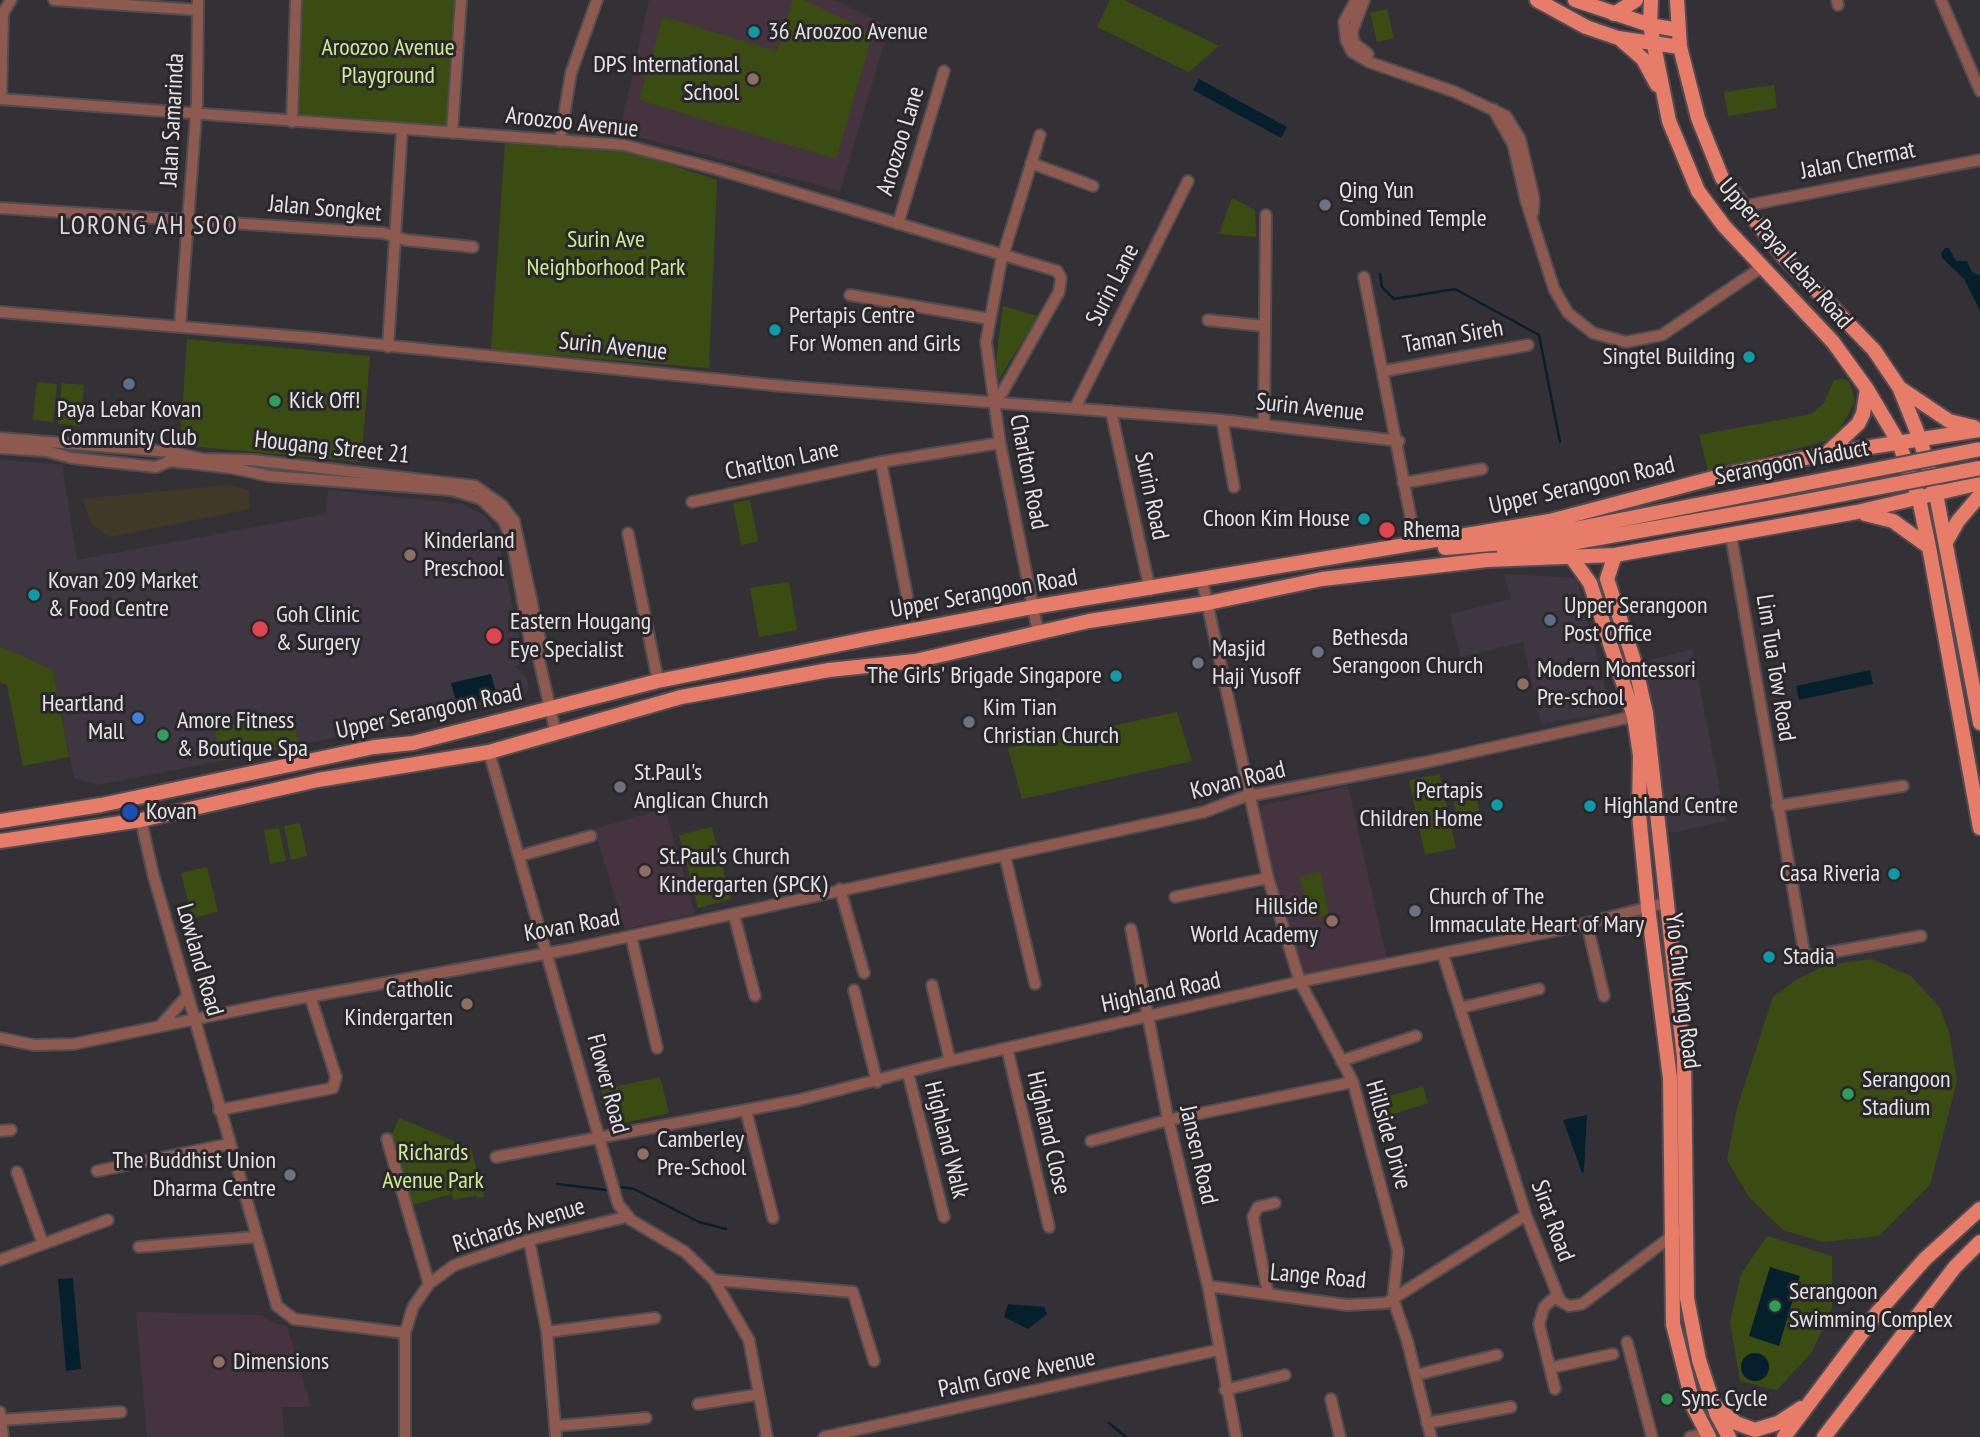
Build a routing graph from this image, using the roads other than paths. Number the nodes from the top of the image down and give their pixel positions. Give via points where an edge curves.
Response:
1 (11, 0) edge
2 (54, 0) edge
3 (296, 0) edge
4 (461, 0) edge
5 (597, 0) edge
6 (1356, 0) edge
7 (1364, 0) edge
8 (1537, 0) edge
9 (1575, 0) edge
10 (1636, 0) edge
11 (1651, 0) edge
12 (1677, 0) edge
13 (1941, 0) edge
14 (198, 5) edge
15 (1614, 13) junction
16 (1650, 25) junction
17 (1678, 30) junction
18 (1618, 38) junction
19 (1654, 42) junction
20 (1680, 47) junction
21 (1381, 64) junction
22 (944, 71) dead end
23 (1980, 91) edge
24 (0, 99) edge
25 (196, 114) junction
26 (1669, 121) junction
27 (292, 122) junction
28 (402, 129) junction
29 (452, 133) junction
30 (1040, 135) dead end
31 (560, 141) junction
32 (1980, 160) edge
33 (1031, 163) junction
34 (1188, 181) dead end
35 (1093, 186) dead end
36 (1744, 206) junction
37 (0, 208) edge
38 (1266, 215) dead end
39 (188, 218) junction
40 (898, 224) junction
41 (395, 237) junction
42 (473, 247) dead end
43 (1003, 255) junction
44 (1762, 267) junction
45 (1364, 277) dead end
46 (850, 295) dead end
47 (0, 312) edge
48 (990, 319) junction
49 (1208, 320) dead end
50 (180, 326) junction
51 (1264, 326) junction
52 (1528, 345) dead end
53 (388, 347) junction
54 (1384, 371) junction
55 (1899, 387) junction
56 (1867, 389) junction
57 (993, 402) junction
58 (1075, 408) junction
59 (1111, 411) junction
60 (1222, 420) junction
61 (1264, 424) junction
62 (1980, 429) edge
63 (0, 438) edge
64 (1920, 439) junction
65 (1397, 440) junction
66 (1000, 443) junction
67 (1899, 443) junction
68 (0, 448) edge
69 (1980, 449) edge
70 (1826, 454) junction
71 (881, 462) junction
72 (1980, 468) edge
73 (1482, 469) dead end
74 (1405, 483) junction
75 (1980, 483) edge
76 (1234, 487) dead end
77 (1936, 494) junction
78 (1980, 495) edge
79 (1919, 499) junction
80 (692, 502) dead end
81 (1857, 512) junction
82 (628, 533) dead end
83 (1731, 536) junction
84 (1946, 542) junction
85 (1418, 545) junction
86 (1929, 547) junction
87 (1363, 553) junction
88 (1615, 555) junction
89 (1572, 558) junction
90 (1488, 560) junction
91 (1607, 579) junction
92 (1202, 580) junction
93 (1590, 583) junction
94 (1150, 590) junction
95 (907, 596) dead end
96 (1208, 603) junction
97 (1033, 607) junction
98 (1038, 632) junction
99 (537, 651) junction
100 (658, 681) junction
101 (550, 709) junction
102 (1640, 715) junction
103 (1980, 723) edge
104 (556, 734) junction
105 (489, 752) junction
106 (1903, 786) dead end
107 (1248, 796) junction
108 (1777, 806) junction
109 (141, 820) junction
110 (0, 821) edge
111 (1980, 828) edge
112 (591, 836) dead end
113 (0, 841) edge
114 (519, 856) junction
115 (1005, 856) junction
116 (1268, 877) junction
117 (840, 889) junction
118 (1175, 897) dead end
119 (1665, 903) junction
120 (1648, 907) junction
121 (734, 915) junction
122 (1587, 924) junction
123 (1131, 929) dead end
124 (631, 936) junction
125 (1921, 936) dead end
126 (546, 952) junction
127 (1443, 955) junction
128 (864, 973) dead end
129 (1300, 982) junction
130 (1035, 984) dead end
131 (932, 985) dead end
132 (1539, 989) dead end
133 (854, 990) dead end
134 (187, 996) junction
135 (310, 996) junction
136 (755, 996) dead end
137 (1604, 996) dead end
138 (1460, 1008) junction
139 (1146, 1018) junction
140 (195, 1019) junction
141 (159, 1027) junction
142 (1416, 1036) dead end
143 (0, 1038) edge
144 (657, 1048) dead end
145 (1007, 1048) junction
146 (950, 1061) junction
147 (1341, 1061) junction
148 (908, 1073) junction
149 (877, 1082) junction
150 (1353, 1082) junction
151 (219, 1110) junction
152 (746, 1111) junction
153 (1168, 1120) junction
154 (387, 1139) dead end
155 (600, 1139) junction
156 (1091, 1141) dead end
157 (229, 1144) junction
158 (496, 1157) dead end
159 (97, 1171) dead end
160 (17, 1172) dead end
161 (1275, 1203) dead end
162 (1980, 1209) edge
163 (1526, 1215) junction
164 (626, 1217) junction
165 (944, 1217) dead end
166 (773, 1218) dead end
167 (108, 1220) dead end
168 (1686, 1225) junction
169 (1049, 1227) dead end
170 (1670, 1236) junction
171 (255, 1237) junction
172 (529, 1241) junction
173 (1980, 1242) edge
174 (43, 1244) junction
175 (139, 1247) dead end
176 (0, 1260) edge
177 (714, 1280) junction
178 (429, 1284) junction
179 (1208, 1286) junction
180 (1268, 1294) junction
181 (1557, 1294) junction
182 (1393, 1299) junction
183 (655, 1318) dead end
184 (405, 1332) junction
185 (547, 1332) junction
186 (1695, 1339) junction
187 (1627, 1342) dead end
188 (1678, 1342) junction
189 (1219, 1350) junction
190 (1613, 1354) dead end
191 (1497, 1355) dead end
192 (874, 1361) dead end
193 (1550, 1368) junction
194 (1285, 1375) dead end
195 (1416, 1375) junction
196 (1555, 1389) dead end
197 (1225, 1390) junction
198 (755, 1395) dead end
199 (1331, 1399) dead end
200 (1810, 1402) junction
201 (698, 1404) dead end
202 (1714, 1405) junction
203 (1511, 1407) dead end
204 (121, 1412) dead end
205 (1, 1416) edge
206 (646, 1418) dead end
207 (1427, 1423) junction
208 (556, 1432) edge
209 (1701, 1436) edge
210 (1825, 1436) edge
211 (3, 1437) edge
212 (405, 1437) edge
213 (767, 1437) edge
214 (824, 1437) edge
215 (1236, 1437) edge
216 (1340, 1437) edge
217 (1431, 1437) edge
218 (1652, 1437) edge
219 (1729, 1437) edge
220 (1784, 1437) edge

1 - 24 street via 3,13
2 - 14 street
3 - 27 street
4 - 29 street
5 - 31 street via 571,73
6 - 21 street via 1344,22 1347,46 1369,62
7 - 21 street via 1353,23 1354,43
8 - 18 main road via 1567,19
9 - 15 main road
10 - 15 main road
11 - 16 main road, Upper Paya Lebar Road
12 - 17 main road, Upper Paya Lebar Road
13 - 23 street
14 - 25 street, Jalan Samarinda
15 - 16 main road
16 - 17 main road
16 - 19 main road, Upper Paya Lebar Road
17 - 20 main road, Upper Paya Lebar Road
18 - 19 main road
18 - 26 main road via 1643,60
19 - 20 main road
19 - 26 main road, Upper Paya Lebar Road
20 - 36 main road, Upper Paya Lebar Road via 1698,118 1722,178
21 - 44 street via 1506,116 1520,139 1534,200 1533,215 1554,289 1568,313 1593,333 1626,342 1662,335
22 - 40 street, Aroozoo Lane
24 - 25 street, Aroozoo Avenue
25 - 27 street, Aroozoo Avenue
25 - 39 street, Jalan Samarinda
26 - 44 main road, Upper Paya Lebar Road via 1698,191
27 - 28 street, Aroozoo Avenue
28 - 29 street, Aroozoo Avenue
28 - 41 street, Jalan Songket
29 - 31 street, Aroozoo Avenue
30 - 33 street, Charlton Road
31 - 40 street, Aroozoo Avenue via 624,145
32 - 36 street, Jalan Chermat
33 - 35 street
33 - 43 street, Charlton Road
34 - 58 street, Surin Lane
36 - 55 main road, Upper Paya Lebar Road via 1782,256 1867,341
37 - 39 street, Jalan Songket
38 - 51 street
39 - 41 street, Jalan Songket
39 - 50 street, Jalan Samarinda
40 - 43 street, Aroozoo Avenue
41 - 42 street, Jalan Songket
41 - 53 street, Jalan Songket
43 - 48 street, Charlton Road
43 - 57 street, Aroozoo Avenue via 1057,271 1061,283
44 - 56 main road, Upper Paya Lebar Road via 1833,342
45 - 54 street
46 - 48 street
47 - 50 street, Surin Avenue
48 - 57 street, Charlton Road via 987,362
49 - 51 street
50 - 53 street, Surin Avenue
51 - 61 street
52 - 54 street, Taman Sireh
53 - 57 street, Surin Avenue
54 - 65 street
55 - 62 main road via 1949,421
55 - 64 main road, Upper Paya Lebar Road
56 - 67 main road, Upper Paya Lebar Road
56 - 70 main road via 1858,424
57 - 58 street, Surin Avenue
57 - 66 street, Charlton Road
58 - 59 street, Surin Avenue
59 - 60 street, Surin Avenue
59 - 94 street, Surin Road
60 - 61 street, Surin Avenue
60 - 76 street, Surin Avenue
61 - 65 street, Surin Avenue
62 - 64 main road, Upper Serangoon Road
63 - 99 street, Hougang Street 21 via 475,486 502,505 514,521 540,640
64 - 67 main road, Upper Serangoon Road
64 - 77 main road, Upper Paya Lebar Road
65 - 74 street
66 - 71 street, Charlton Lane
66 - 97 street, Charlton Road
67 - 70 main road, Upper Serangoon Road
67 - 79 main road, Upper Paya Lebar Road
68 - 99 street, Hougang Street 21 via 156,467 170,461 269,476 468,493 495,510 508,531 530,641
69 - 87 main road, Serangoon Viaduct, bridge via 1503,543
70 - 85 main road, Upper Serangoon Road via 1736,472 1550,521
71 - 80 street, Charlton Lane
71 - 95 street
72 - 90 main road, Serangoon Viaduct, bridge
73 - 74 street
74 - 85 street
75 - 77 main road, Upper Serangoon Road
77 - 79 main road, Upper Serangoon Road
77 - 84 main road, Upper Paya Lebar Road
78 - 84 main road
79 - 81 main road, Upper Serangoon Road
79 - 86 main road, Upper Paya Lebar Road
81 - 83 main road, Upper Serangoon Road
81 - 86 main road via 1893,520
82 - 100 street
83 - 88 main road, Upper Serangoon Road
83 - 108 street, Lim Tua Tow Road
84 - 103 main road, Upper Paya Lebar Road
85 - 87 main road, Upper Serangoon Road
86 - 111 main road, Upper Paya Lebar Road
87 - 92 main road, Upper Serangoon Road
88 - 89 main road, Upper Serangoon Road
88 - 91 main road
89 - 90 main road, Upper Serangoon Road
89 - 93 main road, Yio Chu Kang Road
90 - 96 main road, Upper Serangoon Road via 1335,577
91 - 93 main road via 1596,574
91 - 102 main road, Yio Chu Kang Road via 1634,662
92 - 94 main road, Upper Serangoon Road
92 - 96 street, Hillside Drive
93 - 102 main road, Yio Chu Kang Road
94 - 97 main road, Upper Serangoon Road
96 - 98 main road, Upper Serangoon Road
96 - 107 street, Hillside Drive
97 - 98 street, Charlton Road
97 - 100 main road, Upper Serangoon Road
98 - 104 main road, Upper Serangoon Road via 915,661 829,670 681,697
99 - 101 street, Hougang Street 21
100 - 101 main road, Upper Serangoon Road
101 - 104 street, Hougang Street 21
101 - 110 main road, Upper Serangoon Road via 413,743
102 - 107 street, Kovan Road
102 - 119 main road, Yio Chu Kang Road via 1653,755
102 - 120 main road, Yio Chu Kang Road via 1639,814
104 - 105 main road, Upper Serangoon Road
105 - 109 main road, Upper Serangoon Road via 318,780
105 - 114 street, Flower Road
106 - 108 street
107 - 115 street, Kovan Road via 1204,812
107 - 116 street, Hillside Drive
108 - 125 street, Lim Tua Tow Road via 1805,957
109 - 113 main road, Upper Serangoon Road
109 - 134 street, Lowland Road
112 - 114 street
114 - 126 street, Flower Road
115 - 117 street, Kovan Road
115 - 130 street
116 - 118 street
116 - 129 street, Hillside Drive
117 - 121 street, Kovan Road
117 - 128 street
119 - 120 street, Highland Road
119 - 168 main road, Yio Chu Kang Road via 1684,1058
120 - 122 street, Highland Road
120 - 170 main road, Yio Chu Kang Road via 1670,1078
121 - 124 street, Kovan Road
121 - 136 street
122 - 127 street, Highland Road
122 - 137 street
123 - 139 street, Jansen Road
124 - 126 street, Kovan Road
124 - 144 street
126 - 135 street, Kovan Road
126 - 155 street, Flower Road
127 - 129 street, Highland Road
127 - 138 street, Sirat Road
129 - 139 street, Highland Road
129 - 147 street, Hillside Drive
131 - 146 street
132 - 138 street
133 - 149 street
134 - 140 street, Lowland Road
134 - 141 street
135 - 140 street, Kovan Road
135 - 151 street via 335,1086 327,1092
138 - 163 street, Sirat Road
139 - 145 street, Highland Road
139 - 153 street, Jansen Road
140 - 141 street, Kovan Road
140 - 151 street, Lowland Road
141 - 143 street, Kovan Road via 61,1046
142 - 147 street
145 - 146 street, Highland Road
145 - 169 street, Highland Close
146 - 148 street, Highland Road
147 - 150 street, Hillside Drive
148 - 149 street, Highland Road
148 - 165 street, Highland Walk
149 - 152 street, Highland Road
150 - 153 street
150 - 182 street, Hillside Drive via 1398,1251
151 - 157 street, Lowland Road
152 - 155 street, Highland Road
152 - 166 street
153 - 156 street
153 - 179 street, Jansen Road
154 - 178 street, Richards Avenue
155 - 158 street, Highland Road
155 - 164 street, Flower Road via 615,1197
157 - 159 street
157 - 171 street, Lowland Road
160 - 174 street
161 - 180 street via 1258,1207 1253,1217
162 - 200 main road via 1925,1259 1877,1312
163 - 181 street, Sirat Road
163 - 182 street, Lange Road
164 - 172 street, Richards Avenue
164 - 177 street via 685,1252
167 - 174 street
168 - 170 street, Sirat Road
168 - 186 main road, Yio Chu Kang Road via 1686,1290
170 - 181 street, Sirat Road via 1582,1304 1569,1306
170 - 188 main road, Yio Chu Kang Road via 1673,1324
171 - 175 street
171 - 184 street, Lowland Road via 274,1301 285,1315 301,1321
172 - 178 street, Richards Avenue via 453,1266
172 - 185 street
173 - 210 main road via 1955,1267
174 - 176 street
177 - 192 street via 853,1292
177 - 213 street via 749,1340
178 - 184 street, Richards Avenue via 413,1307
179 - 180 street, Lange Road
179 - 189 street, Jansen Road
180 - 182 street, Lange Road via 1347,1305
181 - 193 street via 1540,1318
182 - 195 street, Hillside Drive
183 - 185 street
184 - 212 street, Richards Avenue
185 - 208 street
186 - 188 main road
186 - 202 main road, Yio Chu Kang Road
187 - 218 street
188 - 209 main road, Yio Chu Kang Road
189 - 197 street, Jansen Road
189 - 214 street, Palm Grove Avenue
190 - 193 street
191 - 195 street
193 - 196 street
194 - 197 street
195 - 207 street, Hillside Drive
197 - 215 street, Jansen Road
198 - 201 street
199 - 216 street
200 - 202 main road via 1778,1423 1755,1430 1736,1423
200 - 220 main road
202 - 219 main road, Yio Chu Kang Road
203 - 207 street
204 - 205 street
205 - 211 street
206 - 208 street
207 - 217 street, Hillside Drive

